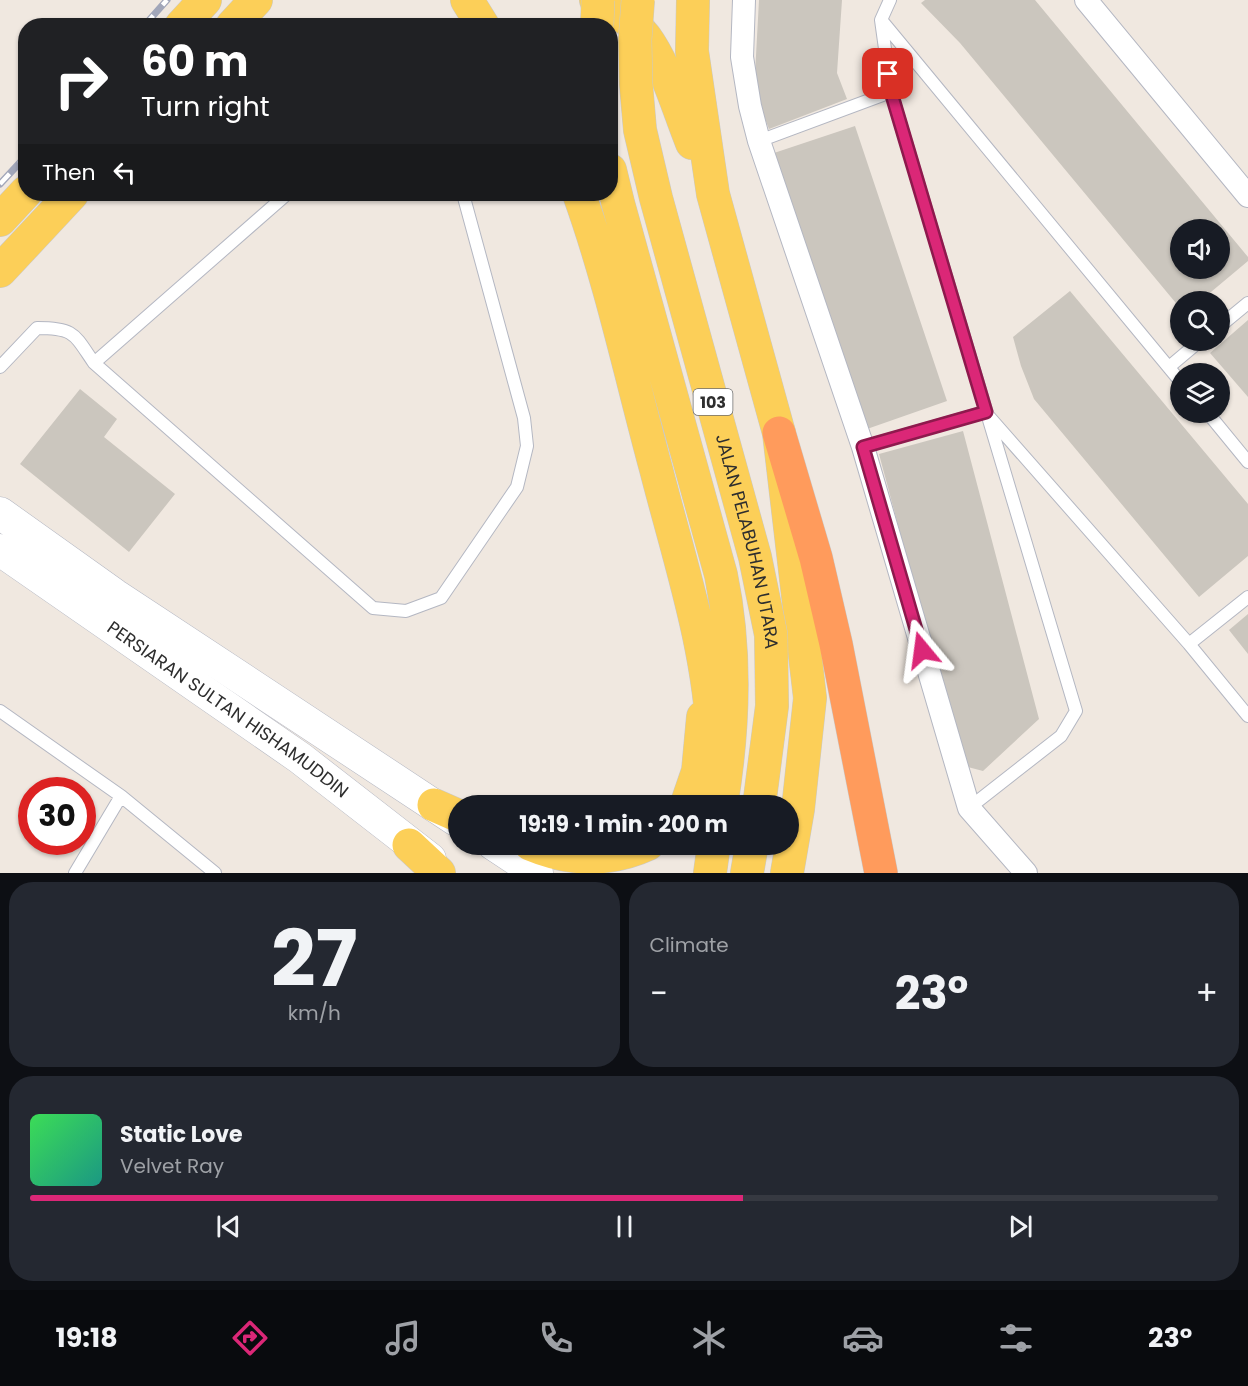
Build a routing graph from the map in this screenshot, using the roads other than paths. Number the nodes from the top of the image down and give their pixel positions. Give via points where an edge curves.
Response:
1 (205, 0) edge
2 (256, 0) edge
3 (467, 0) edge
4 (597, 0) edge
5 (638, 0) edge
6 (693, 0) edge
7 (744, 0) edge
8 (890, 0) edge
9 (1086, 0) edge
10 (189, 18) edge
11 (239, 18) edge
12 (478, 18) edge
13 (597, 18) edge
14 (881, 20) junction
15 (891, 92) junction
16 (759, 141) junction
17 (713, 194) junction
18 (1248, 196) edge
19 (18, 201) edge
20 (65, 201) edge
21 (279, 201) edge
22 (465, 201) edge
23 (581, 201) edge
24 (618, 201) edge
25 (0, 220) edge
26 (0, 271) edge
27 (1248, 303) edge
28 (1230, 318) edge
29 (1188, 351) edge
30 (94, 363) junction
31 (0, 367) edge
32 (1169, 367) joint
33 (986, 412) junction
34 (1216, 423) edge
35 (779, 433) junction
36 (863, 447) junction
37 (1248, 462) edge
38 (0, 513) edge
39 (0, 550) edge
40 (1248, 597) edge
41 (107, 607) junction
42 (1189, 644) junction
43 (703, 655) junction
44 (0, 711) edge
45 (1248, 716) edge
46 (691, 795) edge
47 (714, 795) edge
48 (723, 795) edge
49 (760, 795) edge
50 (122, 796) junction
51 (969, 808) junction
52 (448, 812) edge
53 (409, 844) junction
54 (510, 855) edge
55 (567, 855) edge
56 (618, 855) edge
57 (750, 855) edge
58 (75, 873) edge
59 (215, 873) edge
60 (439, 873) edge
61 (450, 873) edge
62 (537, 873) edge
63 (747, 873) edge
64 (787, 873) edge
65 (881, 873) edge
66 (1026, 873) edge

1 - 10 main road
2 - 11 main road
3 - 12 main road
4 - 13 main road, bridge
4 - 17 main road via 624,17 650,43
5 - 49 main road, JALAN PELABUHAN UTARA / 103, bridge via 634,40 640,130 755,556 771,635 772,706
6 - 17 main road via 692,51
7 - 16 street via 742,57
8 - 14 lane
9 - 18 street
14 - 15 lane
14 - 32 lane
15 - 16 lane
15 - 33 lane
16 - 36 street
17 - 35 main road
19 - 25 main road
20 - 26 main road
21 - 30 lane
22 - 30 lane via 524,418 527,446 517,487 441,598 406,611 373,608
23 - 43 main road
24 - 48 main road, 103 via 721,575 731,638 732,715
27 - 28 lane
29 - 32 lane
30 - 31 lane via 74,335 57,328 37,328
33 - 36 lane
33 - 42 lane
33 - 51 lane via 1076,711 1061,736
34 - 37 lane
35 - 64 main road via 810,698
35 - 65 highway via 816,558 836,644
36 - 51 street
38 - 41 street, PERSIARAN SULTAN HISHAMUDDIN
39 - 41 street, PERSIARAN SULTAN HISHAMUDDIN
40 - 42 lane
41 - 52 street, PERSIARAN SULTAN HISHAMUDDIN
41 - 53 street, PERSIARAN SULTAN HISHAMUDDIN
42 - 45 lane
43 - 46 main road via 702,737
43 - 47 main road via 712,727
44 - 50 lane
50 - 58 lane
50 - 59 lane
51 - 66 street
53 - 60 main road
53 - 61 street, PERSIARAN SULTAN HISHAMUDDIN
54 - 62 street
55 - 56 main road
57 - 63 main road

